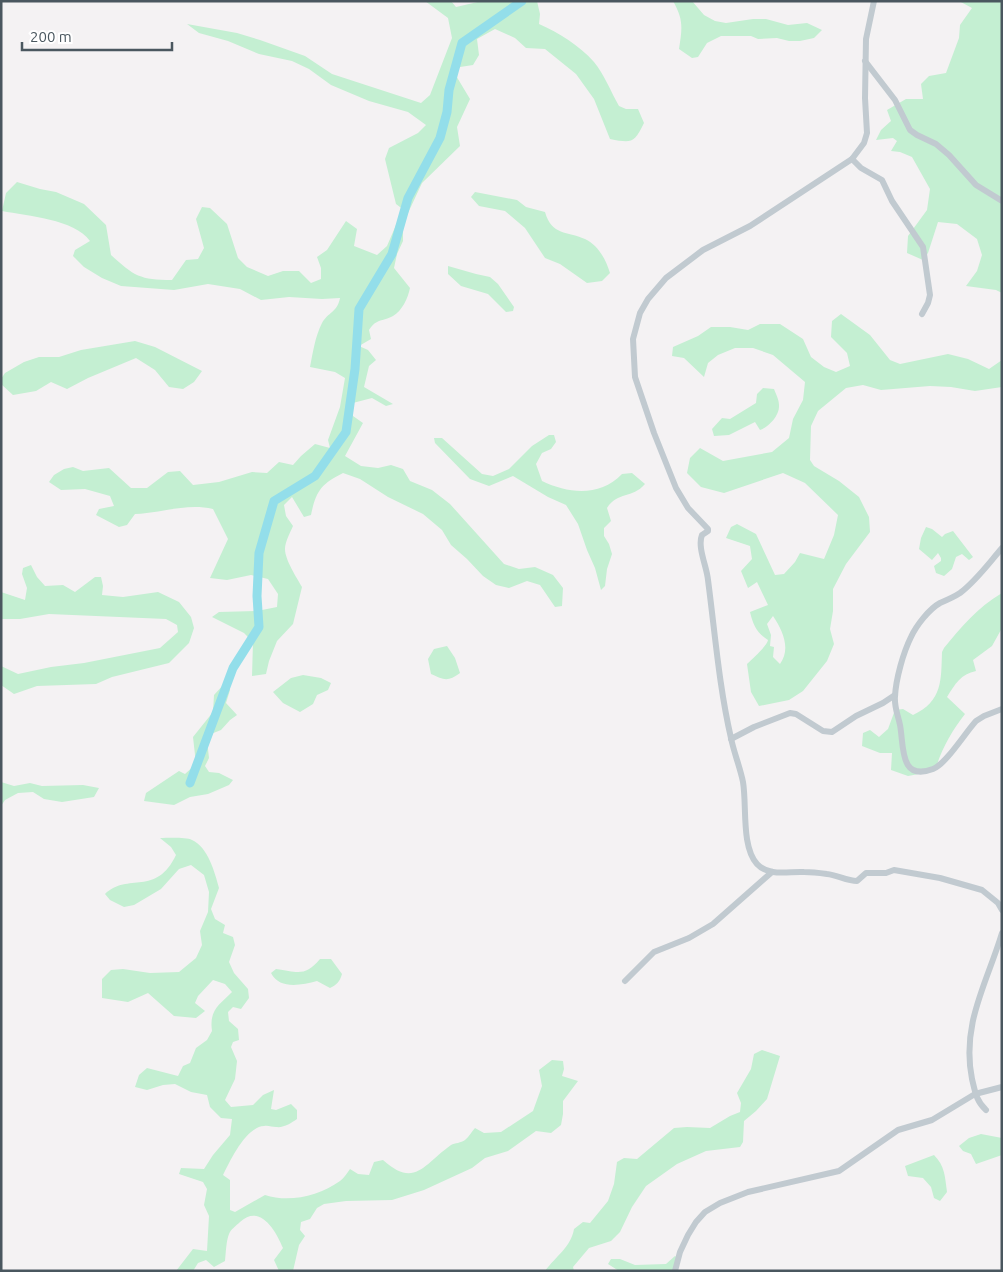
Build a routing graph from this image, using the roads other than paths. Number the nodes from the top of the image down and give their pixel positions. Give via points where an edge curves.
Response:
1 (874, 1) edge
2 (865, 61) junction
3 (852, 159) junction
4 (1002, 201) edge
5 (922, 314) dead end
6 (1002, 548) edge
7 (895, 695) junction
8 (883, 703) junction
9 (894, 708) junction
10 (1002, 709) edge
11 (731, 739) junction
12 (772, 872) junction
13 (1002, 910) edge
14 (1002, 932) edge
15 (625, 981) dead end
16 (1002, 1087) edge
17 (975, 1094) junction
18 (986, 1110) dead end
19 (675, 1271) edge

1 - 2 street
2 - 3 street via 867,133
2 - 4 street via 895,100 910,130 936,144 976,185
3 - 5 street via 882,180 923,247 930,295
3 - 11 street via 750,226 703,250 676,269 648,299 635,327 635,377 654,434 681,497 708,529 701,541
6 - 7 street via 966,588 938,604 916,628 906,650
7 - 8 street
7 - 9 street
8 - 9 street
8 - 11 street via 832,732 822,732 790,712
9 - 10 street via 900,724 904,760 910,768 922,771 942,763 976,721
11 - 12 street via 743,782 750,849 758,864
12 - 13 street via 829,874 856,881 866,873 897,871 940,878 982,890
12 - 15 street via 713,924 654,952
14 - 17 street via 969,1034
16 - 17 street
17 - 18 street
17 - 19 street via 932,1120 892,1133 838,1171 748,1192 720,1203 696,1222 680,1252

